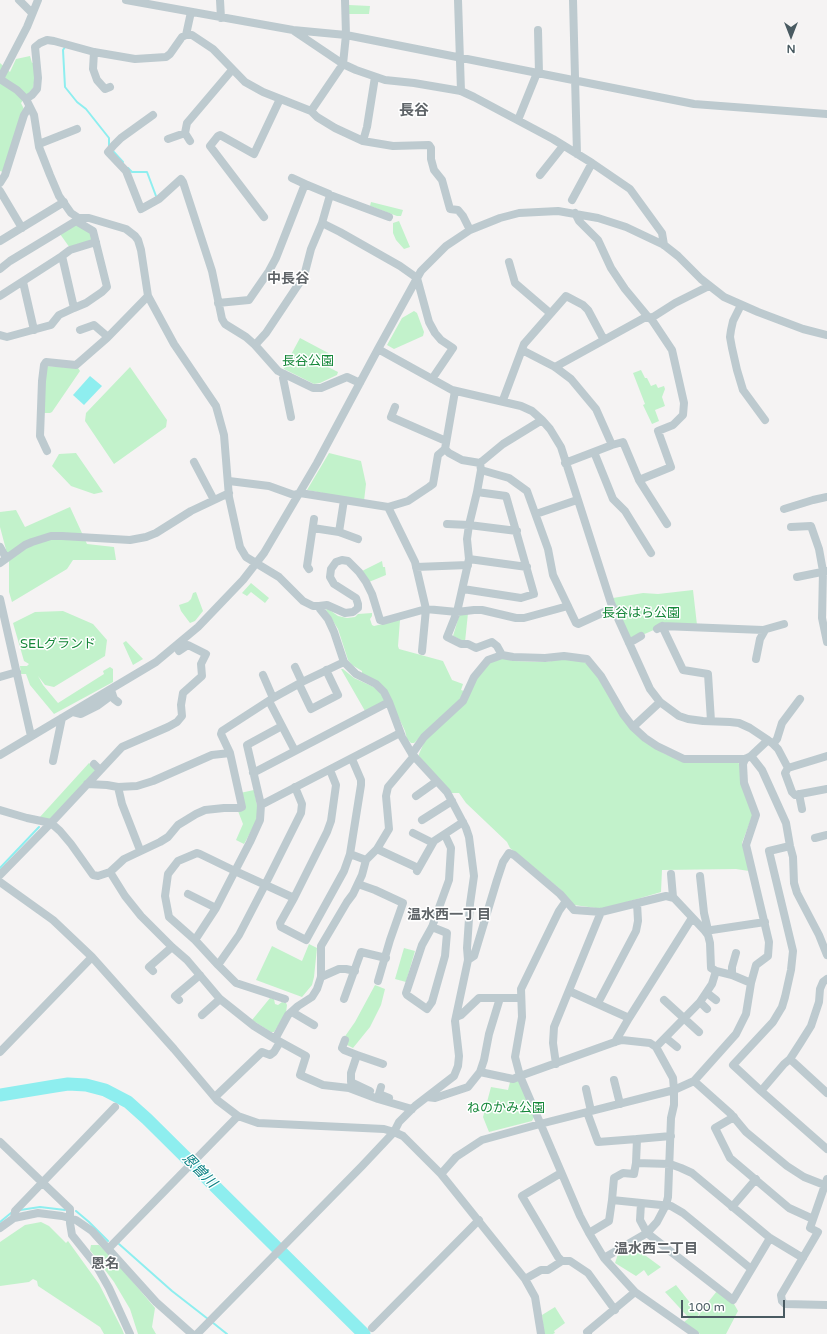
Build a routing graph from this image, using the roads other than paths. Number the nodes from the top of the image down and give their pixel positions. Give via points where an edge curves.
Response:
1 (18, 0) edge
2 (38, 0) edge
3 (126, 0) edge
4 (220, 0) edge
5 (345, 0) edge
6 (458, 0) edge
7 (573, 0) edge
8 (191, 12) junction
9 (32, 13) junction
10 (221, 18) junction
11 (293, 30) junction
12 (538, 30) dead end
13 (186, 35) junction
14 (346, 35) junction
15 (94, 52) junction
16 (460, 57) junction
17 (343, 64) junction
18 (232, 70) junction
19 (538, 74) junction
20 (375, 77) junction
21 (0, 79) edge
22 (575, 81) junction
23 (110, 87) dead end
24 (461, 91) junction
25 (280, 99) junction
26 (28, 103) junction
27 (311, 111) junction
28 (827, 114) edge
29 (153, 115) dead end
30 (518, 120) junction
31 (74, 132) dead end
32 (185, 133) junction
33 (168, 139) dead end
34 (190, 141) dead end
35 (363, 141) junction
36 (39, 144) junction
37 (563, 146) junction
38 (577, 154) junction
39 (592, 163) junction
40 (540, 175) dead end
41 (292, 178) dead end
42 (0, 183) edge
43 (305, 184) junction
44 (0, 191) edge
45 (330, 196) junction
46 (572, 200) dead end
47 (64, 202) junction
48 (263, 213) dead end
49 (575, 213) junction
50 (389, 217) dead end
51 (77, 220) junction
52 (322, 223) junction
53 (22, 228) junction
54 (470, 230) junction
55 (0, 241) edge
56 (96, 242) junction
57 (664, 245) junction
58 (62, 256) junction
59 (512, 265) dead end
60 (0, 269) edge
61 (417, 278) junction
62 (23, 282) junction
63 (709, 286) junction
64 (0, 296) edge
65 (148, 296) junction
66 (218, 303) junction
67 (741, 305) junction
68 (74, 308) junction
69 (550, 313) junction
70 (649, 318) junction
71 (34, 330) junction
72 (80, 330) dead end
73 (0, 335) edge
74 (827, 335) edge
75 (108, 337) junction
76 (604, 340) junction
77 (255, 345) junction
78 (378, 349) junction
79 (522, 350) junction
80 (555, 367) junction
81 (284, 374) junction
82 (432, 379) junction
83 (360, 383) junction
84 (455, 391) junction
85 (503, 400) junction
86 (395, 407) dead end
87 (290, 412) dead end
88 (542, 420) junction
89 (765, 420) dead end
90 (612, 444) junction
91 (445, 445) junction
92 (47, 451) dead end
93 (594, 452) junction
94 (194, 462) dead end
95 (565, 463) junction
96 (481, 467) junction
97 (639, 480) junction
98 (229, 481) junction
99 (477, 492) junction
100 (229, 494) junction
101 (300, 494) junction
102 (827, 497) edge
103 (214, 500) junction
104 (344, 500) junction
105 (577, 500) junction
106 (388, 507) junction
107 (784, 509) dead end
108 (536, 514) junction
109 (314, 519) dead end
110 (667, 520) dead end
111 (447, 524) dead end
112 (469, 525) junction
113 (791, 527) dead end
114 (313, 528) junction
115 (517, 531) junction
116 (339, 532) junction
117 (358, 539) dead end
118 (0, 547) edge
119 (651, 549) dead end
120 (3, 561) edge
121 (469, 562) junction
122 (257, 564) junction
123 (416, 567) junction
124 (527, 567) junction
125 (309, 569) dead end
126 (825, 571) edge
127 (797, 577) dead end
128 (463, 589) junction
129 (0, 599) edge
130 (319, 606) junction
131 (568, 606) junction
132 (612, 608) junction
133 (426, 609) junction
134 (457, 612) junction
135 (784, 624) dead end
136 (765, 630) junction
137 (641, 636) dead end
138 (827, 642) edge
139 (629, 643) junction
140 (179, 651) dead end
141 (422, 651) dead end
142 (502, 655) junction
143 (756, 659) dead end
144 (344, 662) junction
145 (295, 667) dead end
146 (326, 670) junction
147 (17, 672) junction
148 (263, 675) dead end
149 (0, 677) edge
150 (300, 683) junction
151 (112, 692) junction
152 (271, 699) junction
153 (800, 699) dead end
154 (118, 702) dead end
155 (389, 702) junction
156 (660, 702) junction
157 (62, 718) junction
158 (711, 721) junction
159 (282, 726) junction
160 (633, 727) junction
161 (400, 733) junction
162 (31, 736) junction
163 (770, 742) junction
164 (295, 751) junction
165 (230, 753) junction
166 (0, 754) edge
167 (413, 755) junction
168 (827, 756) edge
169 (748, 758) junction
170 (352, 759) junction
171 (53, 761) dead end
172 (94, 764) dead end
173 (788, 768) junction
174 (100, 770) junction
175 (330, 770) junction
176 (253, 773) junction
177 (437, 780) junction
178 (87, 784) junction
179 (118, 787) junction
180 (295, 787) junction
181 (827, 789) edge
182 (799, 794) junction
183 (416, 796) dead end
184 (452, 801) junction
185 (261, 805) junction
186 (802, 809) dead end
187 (0, 810) edge
188 (422, 820) dead end
189 (463, 822) junction
190 (51, 823) junction
191 (413, 833) dead end
192 (445, 835) junction
193 (827, 835) edge
194 (815, 838) dead end
195 (433, 843) junction
196 (790, 846) junction
197 (377, 849) junction
198 (140, 850) junction
199 (350, 854) junction
200 (366, 860) junction
201 (235, 871) junction
202 (110, 872) junction
203 (671, 874) dead end
204 (0, 875) edge
205 (700, 876) dead end
206 (0, 882) edge
207 (358, 884) junction
208 (265, 885) junction
209 (192, 894) dead end
210 (672, 897) junction
211 (294, 898) junction
212 (566, 901) junction
213 (637, 903) junction
214 (216, 908) junction
215 (601, 912) junction
216 (692, 918) junction
217 (765, 922) junction
218 (432, 927) junction
219 (706, 931) junction
220 (195, 940) junction
221 (172, 947) junction
222 (736, 953) dead end
223 (827, 955) edge
224 (92, 957) junction
225 (386, 958) junction
226 (468, 960) junction
227 (218, 965) junction
228 (149, 967) dead end
229 (355, 971) junction
230 (716, 971) junction
231 (200, 975) junction
232 (732, 975) junction
233 (321, 977) junction
234 (827, 979) edge
235 (378, 981) dead end
236 (752, 983) junction
237 (569, 991) junction
238 (707, 993) junction
239 (175, 996) dead end
240 (500, 998) junction
241 (521, 998) junction
242 (220, 999) junction
243 (285, 999) dead end
244 (344, 999) dead end
245 (668, 1000) dead end
246 (716, 1000) dead end
247 (700, 1002) junction
248 (598, 1003) junction
249 (707, 1009) dead end
250 (292, 1012) junction
251 (202, 1015) dead end
252 (456, 1017) junction
253 (629, 1018) junction
254 (685, 1019) junction
255 (314, 1025) dead end
256 (699, 1032) dead end
257 (666, 1038) junction
258 (277, 1040) junction
259 (345, 1040) dead end
260 (615, 1042) junction
261 (677, 1046) dead end
262 (656, 1047) junction
263 (0, 1052) edge
264 (357, 1055) junction
265 (790, 1060) junction
266 (383, 1064) dead end
267 (556, 1064) junction
268 (480, 1072) junction
269 (520, 1076) junction
270 (614, 1080) dead end
271 (694, 1081) junction
272 (382, 1086) dead end
273 (586, 1088) dead end
274 (674, 1090) junction
275 (761, 1091) junction
276 (827, 1093) edge
277 (371, 1096) junction
278 (214, 1097) junction
279 (426, 1097) junction
280 (620, 1104) junction
281 (398, 1106) junction
282 (115, 1107) dead end
283 (412, 1109) junction
284 (589, 1112) junction
285 (238, 1116) junction
286 (734, 1117) junction
287 (540, 1124) junction
288 (394, 1132) junction
289 (761, 1132) dead end
290 (671, 1136) junction
291 (637, 1139) junction
292 (755, 1139) junction
293 (0, 1142) edge
294 (827, 1149) edge
295 (636, 1163) junction
296 (670, 1164) junction
297 (561, 1173) junction
298 (441, 1174) junction
299 (756, 1179) junction
300 (42, 1183) junction
301 (826, 1183) edge
302 (612, 1200) junction
303 (641, 1203) junction
304 (666, 1206) junction
305 (732, 1207) junction
306 (14, 1218) junction
307 (70, 1218) junction
308 (813, 1219) junction
309 (479, 1220) junction
310 (0, 1228) edge
311 (589, 1233) junction
312 (647, 1233) junction
313 (770, 1238) junction
314 (108, 1249) junction
315 (604, 1258) junction
316 (803, 1258) junction
317 (562, 1261) junction
318 (750, 1268) junction
319 (526, 1279) junction
320 (635, 1292) junction
321 (827, 1305) edge
322 (615, 1310) junction
323 (372, 1328) dead end
324 (587, 1333) edge
325 (130, 1334) edge
326 (192, 1334) edge
327 (197, 1334) edge
328 (541, 1334) edge
329 (695, 1334) edge

1 - 9 street
2 - 9 street
3 - 8 street
4 - 10 street
5 - 14 street
6 - 16 street
7 - 22 street
8 - 10 street
8 - 13 street
9 - 21 street
10 - 11 street
11 - 14 street
11 - 17 street
12 - 19 street
13 - 15 street via 166,56 135,59
13 - 18 street via 192,35 213,49
14 - 16 street
14 - 17 street
15 - 23 street via 93,69 97,80 105,89
15 - 26 street via 54,41 40,43 35,47 38,78 36,89
16 - 19 street
16 - 24 street
17 - 20 street
17 - 27 street via 321,100
18 - 25 street via 245,82
18 - 32 street via 187,123
19 - 22 street
19 - 30 street
20 - 24 street
20 - 35 street
21 - 26 street via 17,90
22 - 28 street via 694,104
22 - 38 street
24 - 30 street
25 - 27 street
25 - 48 street via 254,154 220,135 210,146
26 - 36 street via 34,115
26 - 42 street via 5,175
27 - 35 street via 335,128
29 - 66 street via 121,138 108,152 126,171 141,209 159,199 181,179 212,271
30 - 37 street
31 - 36 street
32 - 33 street
32 - 34 street
35 - 54 street via 392,146 429,145 434,170 442,180 450,209 458,210
36 - 47 street
37 - 38 street
37 - 40 street
38 - 39 street
39 - 46 street
39 - 57 street via 630,189 662,233
41 - 43 street
43 - 45 street
43 - 66 street via 286,222 279,259 256,283 249,300
44 - 53 street
45 - 50 street
45 - 52 street
47 - 51 street via 71,213 77,216
47 - 53 street
49 - 54 street via 519,213
49 - 57 street via 626,227
49 - 70 street via 579,221 598,240 611,268
51 - 56 street via 93,231
51 - 60 street
51 - 65 street via 89,218 126,229 135,236 141,250
52 - 61 street via 378,253
52 - 77 street via 311,249 304,276 266,333
53 - 55 street
54 - 61 street via 446,246
56 - 58 street via 70,250
56 - 68 street via 107,287 86,303
57 - 63 street
58 - 62 street
58 - 68 street
59 - 69 street via 515,283
61 - 78 street
61 - 82 street via 435,333 453,348
62 - 64 street
62 - 71 street
63 - 67 street
63 - 70 street
65 - 75 street
65 - 98 street via 174,344 216,406 224,435
66 - 77 street via 225,324
67 - 74 street via 803,329
67 - 89 street via 731,330 732,348 743,390
68 - 71 street via 59,315 51,325
69 - 76 street via 566,296 588,310
69 - 79 street via 524,344
70 - 76 street via 644,318
70 - 97 street via 672,350 684,403 683,415 673,425 658,430 671,467
71 - 73 street via 7,337
72 - 75 street via 94,325
75 - 92 street via 76,365 46,362 44,365 40,436
76 - 80 street
77 - 81 street via 278,371
78 - 82 street
78 - 83 street
79 - 80 street
79 - 85 street
80 - 90 street via 571,379 596,409
81 - 83 street via 313,388 321,388 347,377
81 - 87 street via 282,384
82 - 84 street
83 - 101 street
84 - 85 street
84 - 91 street
85 - 88 street via 532,411
86 - 91 street via 391,417 414,425
88 - 95 street via 560,446
88 - 96 street via 503,444
90 - 93 street
90 - 97 street via 623,442
91 - 96 street via 449,453
91 - 106 street via 438,455 433,484 408,501
93 - 95 street
93 - 119 street via 613,499 636,524
94 - 103 street
95 - 105 street
96 - 99 street
96 - 108 street via 520,485 527,491
97 - 110 street
98 - 100 street
98 - 101 street via 269,486
99 - 112 street
99 - 115 street via 506,496
100 - 103 street
100 - 122 street via 240,547 246,557
101 - 104 street
101 - 122 street
102 - 107 street
103 - 120 street via 146,537 130,540 51,536 32,542
104 - 106 street
104 - 116 street
105 - 108 street
105 - 132 street
106 - 123 street
108 - 131 street via 548,549 553,575
109 - 114 street
111 - 112 street
112 - 115 street
112 - 121 street
113 - 126 street via 811,526
114 - 116 street
114 - 125 street via 307,566
115 - 124 street
116 - 117 street
118 - 120 street
121 - 123 street
121 - 124 street
121 - 128 street
122 - 130 street via 279,578 303,601
122 - 151 street via 206,619 177,645
123 - 133 street
124 - 128 street via 534,594 521,598
126 - 127 street
126 - 138 street via 822,618
128 - 134 street
129 - 147 street
130 - 133 street via 327,605 344,613 353,612 358,608 356,598 331,581 331,569 336,562 342,560 348,561 366,582 380,620
130 - 144 street via 334,632
131 - 132 street via 578,624
131 - 134 street via 524,618 482,610
132 - 139 street
133 - 134 street
133 - 141 street
134 - 142 street via 446,638 476,648 492,642 498,646
135 - 136 street
136 - 143 street via 760,639
136 - 158 street via 659,628 683,670 708,674
137 - 139 street
139 - 156 street via 650,689
140 - 174 street via 188,645 206,654 201,664 202,676 183,693 182,716 168,727 122,747
142 - 160 street via 587,659 601,676
142 - 167 street via 488,660 474,677 463,701 424,738
144 - 146 street
144 - 155 street via 356,674 382,688
145 - 150 street
146 - 150 street
146 - 150 street via 338,696 311,709
147 - 149 street
147 - 162 street
148 - 152 street
150 - 152 street
151 - 154 street
151 - 157 street
152 - 159 street
152 - 165 street via 222,731
153 - 163 street via 782,723 777,739
155 - 161 street
155 - 164 street
156 - 158 street via 679,716
156 - 160 street
157 - 162 street
157 - 171 street
158 - 163 street via 739,723
159 - 164 street
159 - 176 street via 247,745
160 - 169 street via 657,746 680,758
161 - 167 street
161 - 170 street
162 - 166 street
163 - 169 street
163 - 173 street via 778,749
164 - 176 street
165 - 179 street via 212,755 152,782
165 - 198 street via 242,807 205,810 178,825 164,839
167 - 177 street
167 - 197 street via 388,787 386,796 389,830
168 - 173 street
169 - 196 street via 762,770 781,809
169 - 217 street via 743,764 744,783 756,815 746,844
170 - 175 street
170 - 199 street via 361,785
172 - 174 street
173 - 182 street via 785,773 792,792 795,795
174 - 178 street
175 - 180 street
175 - 211 street via 336,785 331,821
176 - 185 street
177 - 183 street
177 - 184 street
178 - 179 street
178 - 190 street
179 - 198 street
180 - 185 street
180 - 208 street via 302,804 300,813
181 - 182 street
182 - 186 street
184 - 188 street
184 - 189 street
185 - 201 street via 260,820
187 - 190 street
189 - 192 street
189 - 226 street via 469,837 474,876
190 - 202 street via 68,839 93,875
190 - 204 street
191 - 195 street
192 - 195 street
192 - 218 street via 451,848 448,880
193 - 194 street
195 - 197 street via 417,869
196 - 223 street via 797,893
196 - 275 street via 769,851 793,951 792,970 782,1007 773,1022 733,1066
197 - 200 street
198 - 202 street via 124,858
199 - 200 street
199 - 211 street via 344,871 306,940 281,927 280,923
200 - 207 street
201 - 208 street
201 - 214 street
201 - 220 street via 197,853 178,861 168,874 165,896 168,917
202 - 221 street via 141,916
203 - 210 street
205 - 219 street
206 - 224 street via 53,920
207 - 225 street via 403,903
207 - 233 street via 321,946
208 - 211 street
208 - 227 street via 239,935
209 - 214 street
210 - 213 street via 662,896
210 - 216 street
212 - 215 street via 574,910
212 - 226 street via 509,853 503,862 474,956
212 - 241 street via 522,987
213 - 215 street
213 - 248 street via 636,931
214 - 220 street
215 - 237 street
216 - 219 street
216 - 253 street
217 - 219 street
217 - 236 street via 769,942 768,956 756,965
218 - 218 street via 422,945 406,993 427,1009 432,1002 445,956 447,933
219 - 230 street via 711,968
220 - 227 street
221 - 228 street
221 - 231 street
222 - 232 street
224 - 263 street
224 - 278 street
225 - 229 street via 361,952
225 - 235 street
226 - 252 street
227 - 243 street via 236,983
229 - 233 street via 339,968
229 - 244 street
230 - 232 street
230 - 238 street
231 - 239 street
231 - 242 street
232 - 236 street
233 - 250 street via 312,997
234 - 265 street via 820,989 819,1002 811,1026
236 - 271 street via 744,1020 736,1034
237 - 248 street
237 - 267 street via 554,1027
238 - 246 street
238 - 247 street
240 - 241 street
240 - 252 street via 479,998
240 - 268 street
241 - 269 street via 522,1017 515,1057
242 - 251 street
242 - 258 street via 254,1026
245 - 254 street
247 - 249 street
247 - 254 street
248 - 253 street
250 - 255 street
250 - 258 street
252 - 279 street via 458,1066 454,1076
253 - 260 street
254 - 256 street
254 - 257 street
257 - 261 street
257 - 262 street
258 - 277 street via 306,1056 300,1074 323,1085
258 - 278 street via 274,1052 270,1055 262,1052
259 - 264 street via 342,1048
260 - 262 street via 644,1042
260 - 267 street
262 - 274 street via 672,1078
264 - 266 street via 373,1063
264 - 277 street via 350,1082 372,1092
265 - 275 street
265 - 276 street
267 - 269 street
268 - 269 street via 512,1079
268 - 279 street via 468,1087 435,1098
269 - 287 street
270 - 280 street
271 - 274 street
271 - 286 street
272 - 281 street via 379,1094 396,1101
273 - 284 street
274 - 280 street
274 - 290 street
275 - 294 street
277 - 281 street
278 - 285 street
279 - 283 street
280 - 284 street
281 - 283 street
282 - 300 street
283 - 288 street via 399,1122
284 - 287 street
284 - 291 street via 598,1142
285 - 288 street via 258,1123 365,1127
285 - 314 street
286 - 292 street
286 - 299 street via 715,1128 730,1158
287 - 297 street
287 - 298 street via 482,1140 456,1157
288 - 298 street via 403,1136
288 - 327 street
289 - 292 street
290 - 291 street
290 - 296 street
291 - 295 street
292 - 301 street via 804,1177
293 - 300 street
295 - 296 street
295 - 302 street via 634,1174 623,1173 610,1180
296 - 304 street
296 - 305 street via 692,1173
297 - 311 street via 573,1190
297 - 317 street via 522,1196
298 - 309 street
299 - 305 street
299 - 308 street via 790,1208
300 - 306 street via 15,1211
300 - 307 street via 70,1209
301 - 308 street
302 - 303 street
302 - 311 street via 609,1221
303 - 304 street
303 - 312 street via 640,1220
304 - 312 street
304 - 318 street via 683,1213
305 - 313 street
306 - 307 street via 42,1213
306 - 310 street
307 - 314 street via 86,1226
307 - 325 street via 72,1235 96,1265
308 - 316 street via 810,1228 818,1232
309 - 319 street
309 - 323 street
311 - 315 street
312 - 315 street
312 - 318 street via 733,1300
313 - 316 street
313 - 318 street
314 - 326 street via 156,1302
315 - 320 street
316 - 321 street via 781,1295 782,1301 789,1305
317 - 319 street
317 - 322 street via 570,1262 588,1273
319 - 328 street via 535,1297
320 - 322 street
320 - 329 street
322 - 324 street

